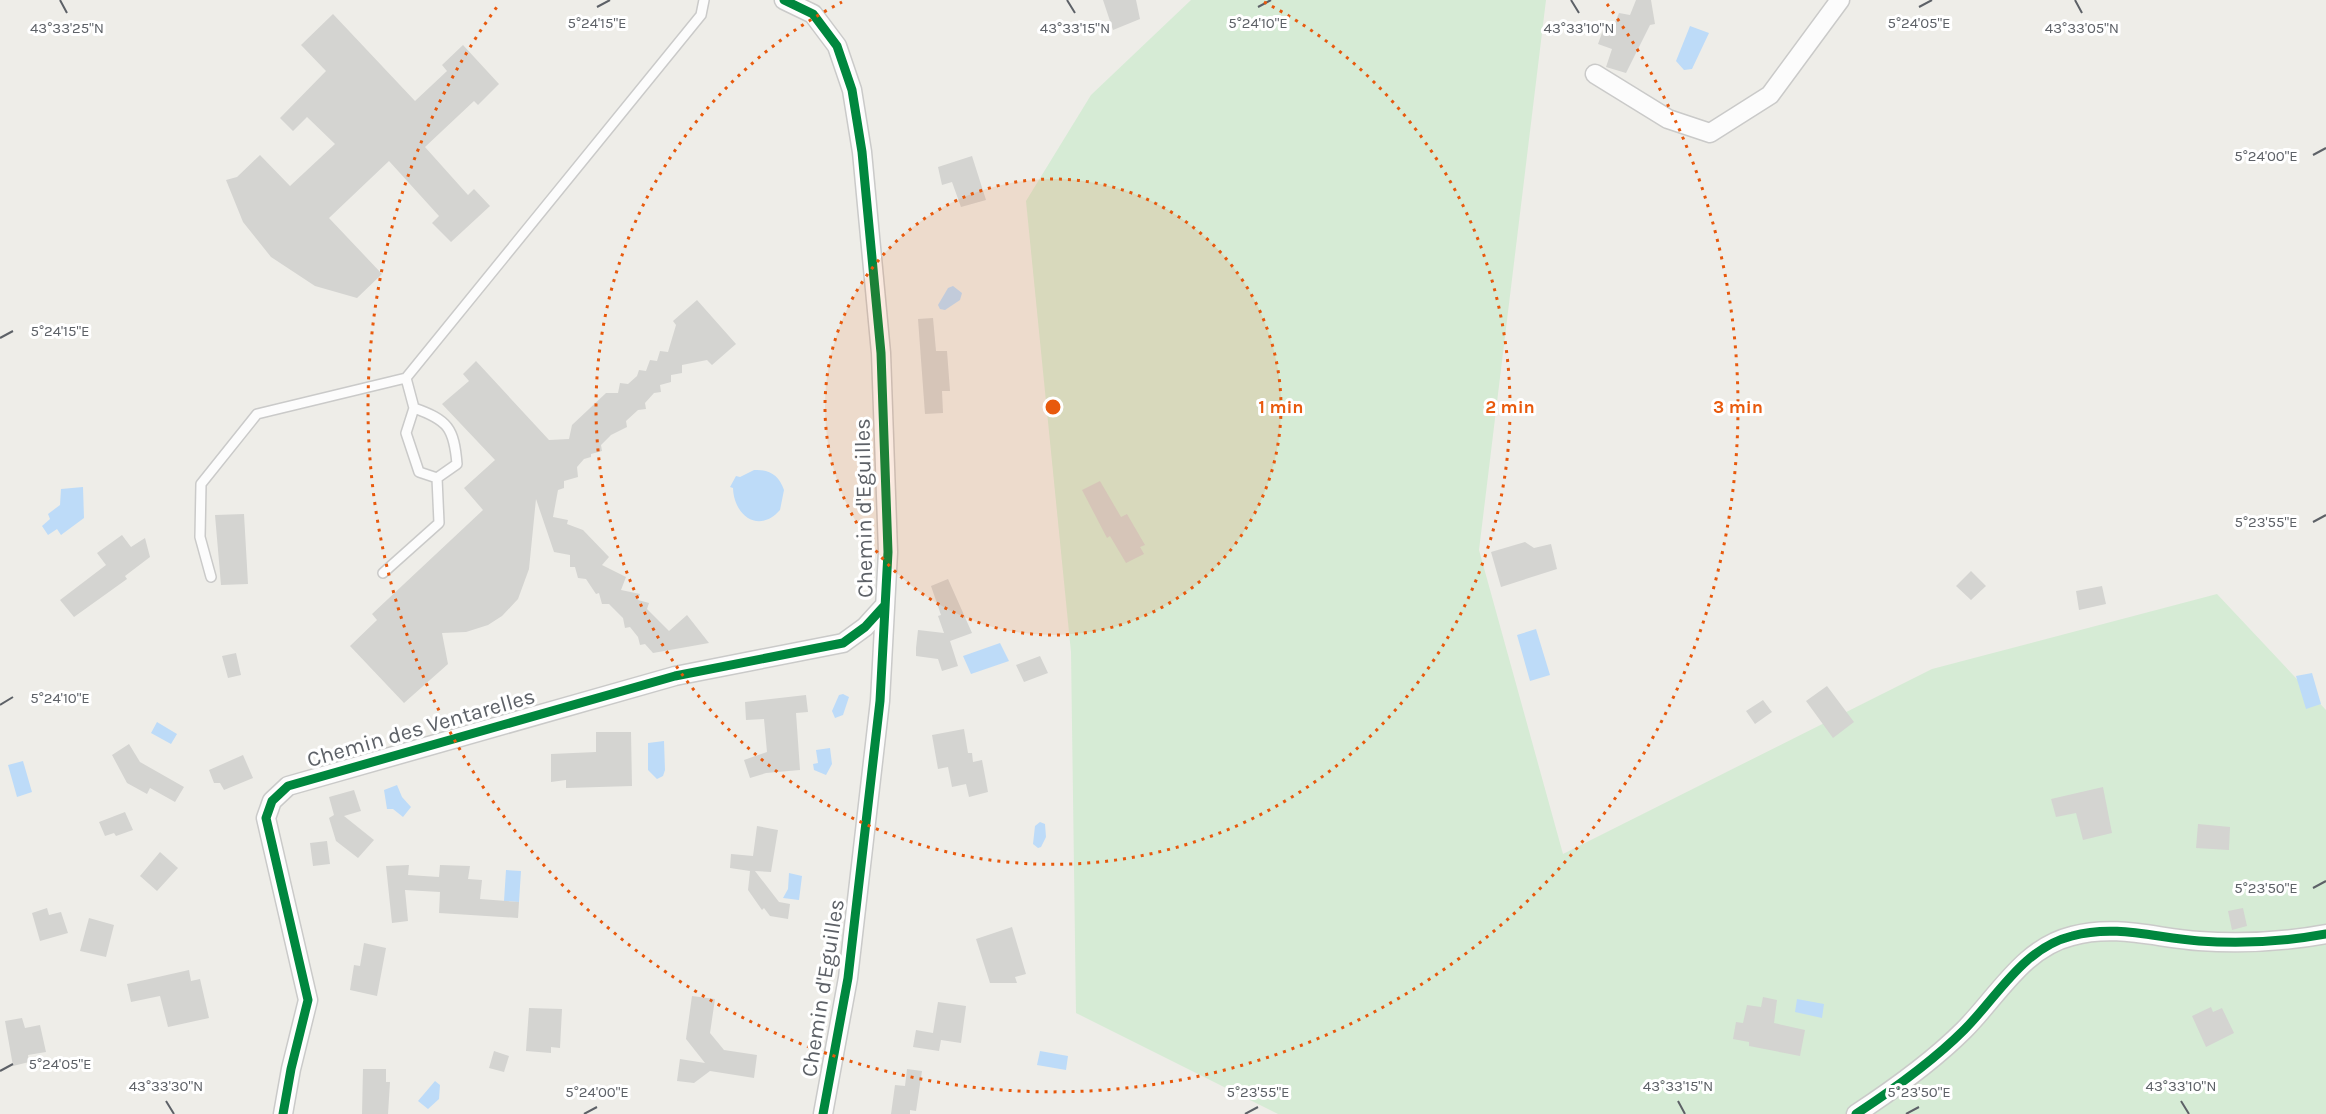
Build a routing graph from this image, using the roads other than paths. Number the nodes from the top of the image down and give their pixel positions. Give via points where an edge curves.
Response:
1 (704, 0) edge
2 (784, 0) edge
3 (1840, 0) edge
4 (1595, 74) dead end
5 (406, 378) junction
6 (414, 408) junction
7 (437, 478) junction
8 (383, 573) dead end
9 (212, 577) dead end
10 (885, 605) junction
11 (2326, 934) edge
12 (284, 1114) edge
13 (823, 1114) edge
14 (1856, 1114) edge

1 - 5 lane via 701,15
2 - 10 street, Chemin d'Eguilles via 813,14 837,46 852,90 862,152 881,352 888,552
3 - 4 street via 1770,95 1710,133 1668,119
5 - 6 lane
5 - 9 lane via 257,414 201,484 200,537
6 - 7 lane via 406,433 419,472
6 - 7 lane via 440,417 454,437 457,464
7 - 8 lane via 438,523
10 - 12 street, Chemin des Ventarelles via 843,643 675,676 288,786 272,801 266,818 308,1000
10 - 13 street, Chemin d'Eguilles via 880,701 848,978
11 - 14 street via 2248,944 2118,930 2073,935 2052,943 2017,969 1964,1029 1925,1065

